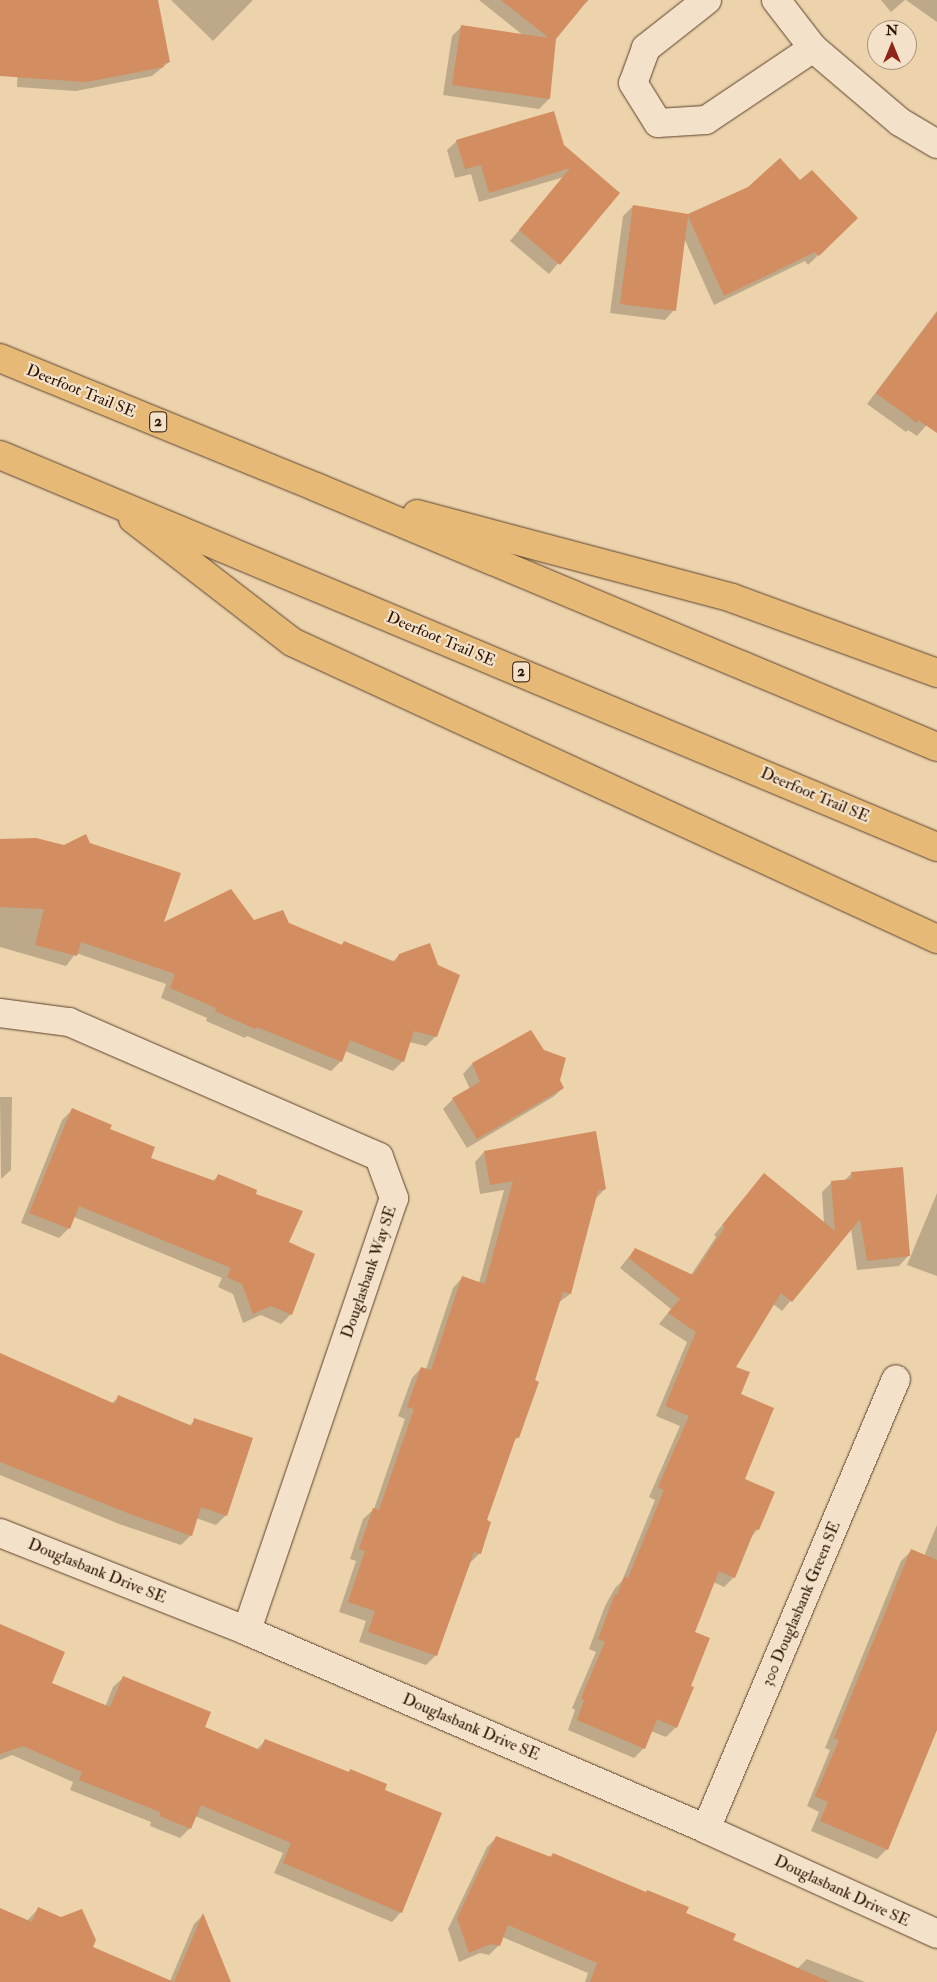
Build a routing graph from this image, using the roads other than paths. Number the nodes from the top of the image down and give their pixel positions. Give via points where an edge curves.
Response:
1 (707, 0) edge
2 (776, 0) edge
3 (813, 48) junction
4 (937, 144) edge
5 (0, 358) edge
6 (0, 455) edge
7 (316, 487) junction
8 (104, 497) junction
9 (937, 673) edge
10 (937, 748) edge
11 (937, 847) edge
12 (937, 940) edge
13 (0, 1013) edge
14 (896, 1380) dead end
15 (0, 1533) edge
16 (247, 1631) junction
17 (706, 1828) junction
18 (937, 1934) edge

1 - 3 street via 646,48 633,83 658,123 706,120
2 - 3 street
3 - 4 street via 900,122
5 - 7 highway, Deerfoot Trail SE / 2
6 - 8 highway, Deerfoot Trail SE / 2
7 - 9 highway via 732,598
7 - 10 highway, Deerfoot Trail SE / 2
8 - 11 highway, Deerfoot Trail SE / 2
8 - 12 highway via 292,642
13 - 16 street, Douglasbank Way SE via 70,1022 379,1157 394,1198
14 - 17 street, 300 Douglasbank Green SE
15 - 16 street, Douglasbank Drive SE
16 - 17 street, Douglasbank Drive SE
17 - 18 street, Douglasbank Drive SE

